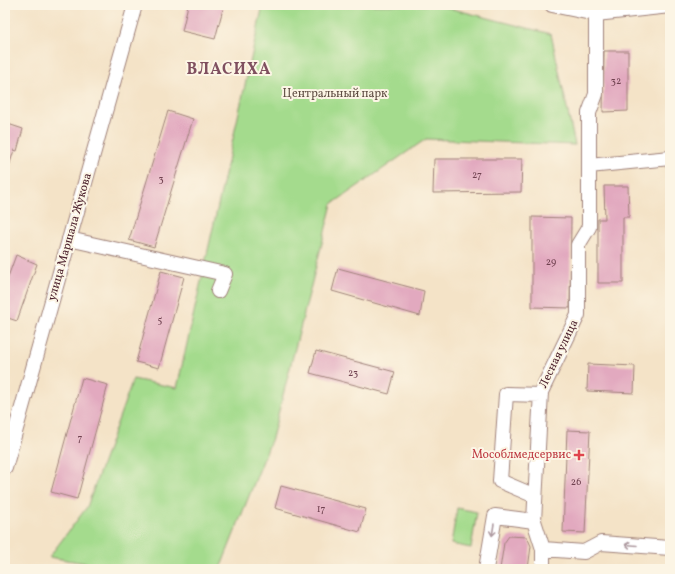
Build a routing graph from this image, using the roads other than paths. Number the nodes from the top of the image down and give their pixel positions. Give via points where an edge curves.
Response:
1 (135, 5) edge
2 (545, 5) edge
3 (552, 5) edge
4 (670, 6) edge
5 (596, 14) junction
6 (670, 158) edge
7 (589, 166) junction
8 (69, 239) junction
9 (218, 291) dead end
10 (541, 395) junction
11 (5, 468) edge
12 (535, 496) junction
13 (534, 521) junction
14 (670, 548) edge
15 (543, 549) junction
16 (486, 569) edge
17 (543, 569) edge

1 - 8 street, улица Маршала Жукова
2 - 3 street
3 - 5 street
4 - 5 street
5 - 7 street, Лесная улица via 596,94 589,113
6 - 7 street
7 - 10 street, Лесная улица via 589,227 578,245 578,315
8 - 9 street via 225,274
8 - 11 street, улица Маршала Жукова
10 - 12 street, Лесная улица
10 - 12 street via 506,394 500,481
12 - 13 street, Лесная улица
13 - 15 street
13 -> 16 street via 495,516
14 -> 15 street via 601,543 584,552
15 - 17 street

